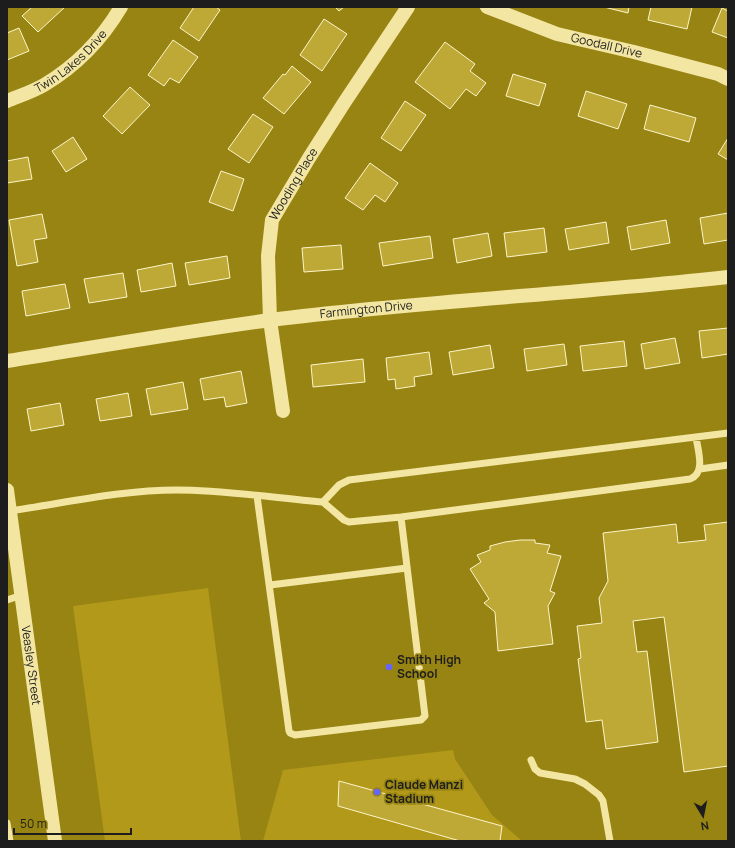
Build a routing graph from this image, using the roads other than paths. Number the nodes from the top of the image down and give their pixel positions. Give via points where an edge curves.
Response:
1 (121, 7) edge
2 (408, 7) edge
3 (487, 7) edge
4 (728, 79) edge
5 (7, 101) edge
6 (728, 277) edge
7 (270, 320) junction
8 (7, 361) edge
9 (283, 412) dead end
10 (728, 433) edge
11 (696, 437) junction
12 (728, 465) edge
13 (700, 469) junction
14 (7, 490) edge
15 (257, 496) junction
16 (323, 502) junction
17 (10, 511) junction
18 (401, 517) junction
19 (407, 568) junction
20 (270, 585) junction
21 (22, 595) junction
22 (7, 600) edge
23 (531, 760) dead end
24 (7, 823) edge
25 (10, 841) edge
26 (55, 841) edge
27 (610, 841) edge

1 - 5 street, Twin Lakes Drive via 109,27 80,59 44,85
2 - 7 street, Wooding Place via 344,103 272,220 268,256
3 - 4 street, Goodall Drive via 557,34 718,74
6 - 7 street, Farmington Drive
7 - 8 street, Farmington Drive
7 - 9 street, Wooding Place
10 - 11 lane
11 - 13 lane
11 - 16 lane via 349,480 339,485
12 - 13 lane
13 - 18 lane via 695,477 690,479
14 - 17 street, Veasley Street
15 - 16 lane
15 - 17 lane via 216,491 135,492
15 - 20 lane
16 - 18 lane via 349,522
17 - 21 street, Veasley Street
18 - 19 lane
19 - 20 lane
19 - 20 lane via 425,716 421,720 290,734
21 - 22 lane
21 - 26 street, Veasley Street
23 - 27 lane via 540,773 574,779 599,795 603,801
24 - 25 lane

